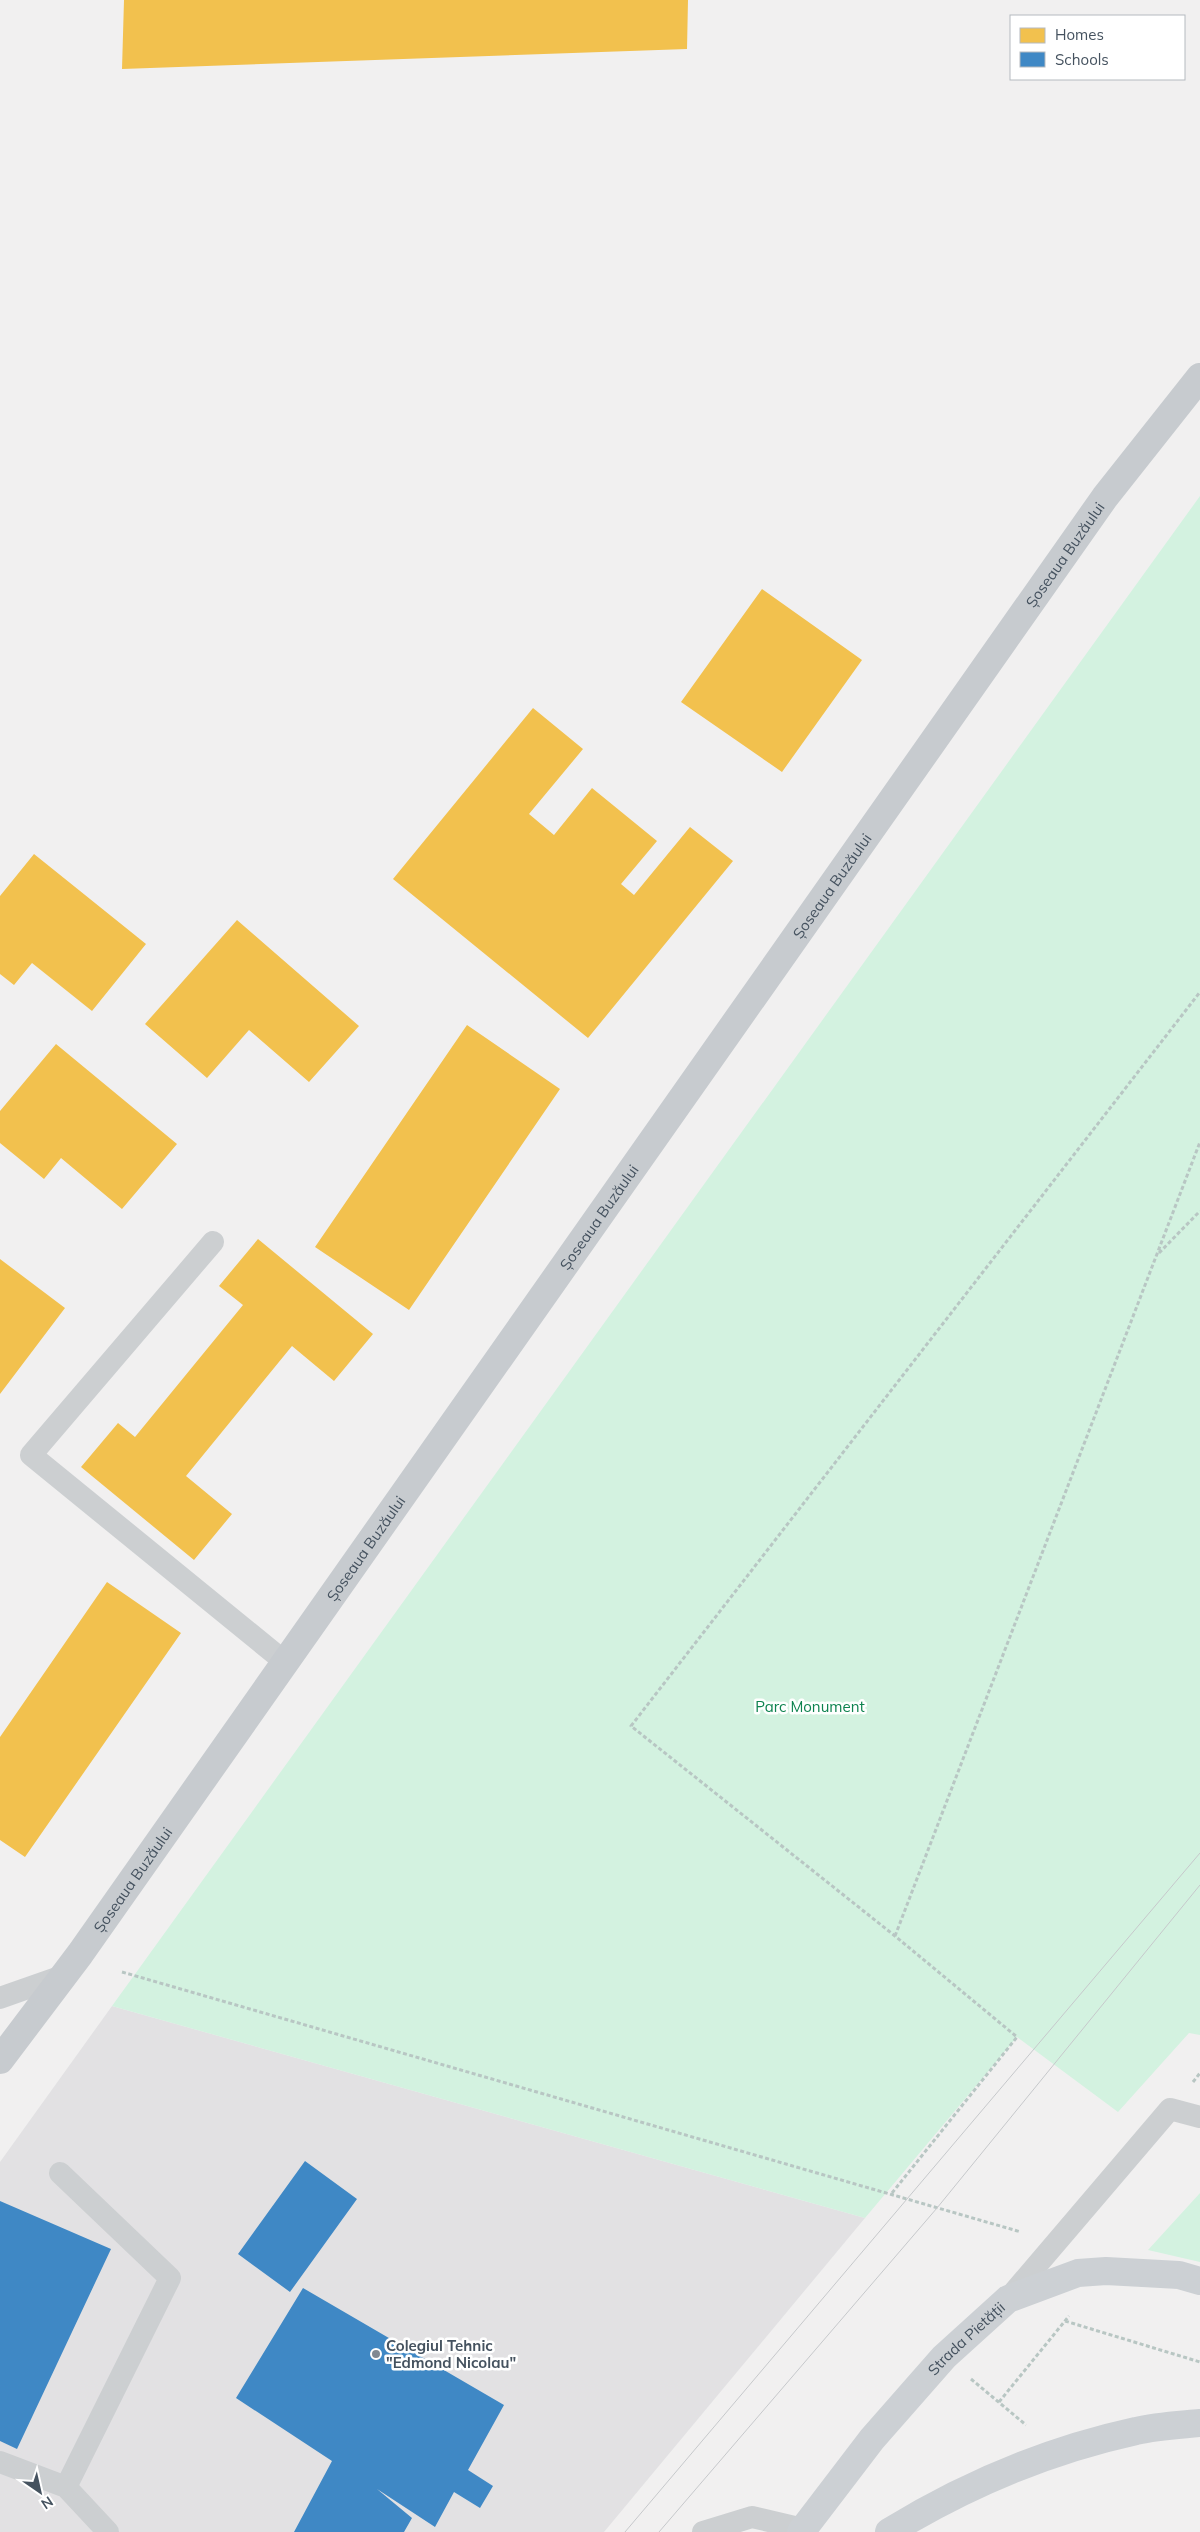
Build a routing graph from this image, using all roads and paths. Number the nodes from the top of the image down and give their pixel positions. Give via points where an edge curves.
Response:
1 (1200, 377) edge
2 (1200, 992) edge
3 (1200, 1142) edge
4 (1200, 1211) edge
5 (213, 1242) dead end
6 (1157, 1256) junction
7 (285, 1662) junction
8 (895, 1936) junction
9 (122, 1972) dead end
10 (65, 1975) junction
11 (0, 1998) edge
12 (0, 2060) edge
13 (1200, 2117) edge
14 (60, 2173) dead end
15 (892, 2193) junction
16 (1056, 2242) junction
17 (1200, 2281) edge
18 (1008, 2299) junction
19 (1070, 2314) dead end
20 (1065, 2322) junction
21 (944, 2356) junction
22 (1200, 2362) edge
23 (999, 2402) junction
24 (1200, 2422) edge
25 (1032, 2430) dead end
26 (0, 2462) edge
27 (66, 2487) junction
28 (802, 2530) edge
29 (108, 2532) edge
30 (703, 2532) edge
31 (889, 2532) edge

1 - 7 main road, Șoseaua Buzăului via 1105,498
2 - 8 path via 631,1726
3 - 6 path
4 - 6 path
5 - 7 lane via 31,1455
6 - 8 path
7 - 10 main road, Șoseaua Buzăului
8 - 15 path via 1017,2037
9 - 15 path
10 - 11 lane
10 - 12 main road, Șoseaua Buzăului
13 - 16 lane via 1170,2109
14 - 27 lane via 170,2278
15 - 16 path
16 - 18 lane
17 - 18 street, Strada Pietății via 1161,2274 1078,2273
18 - 21 street, Strada Pietății
19 - 20 path
20 - 22 path
20 - 23 path
21 - 23 path
21 - 28 street, Strada Pietății via 872,2439
23 - 25 path
24 - 31 street via 1137,2430 1073,2448 952,2495
26 - 27 lane
27 - 29 lane
28 - 30 lane via 752,2517

